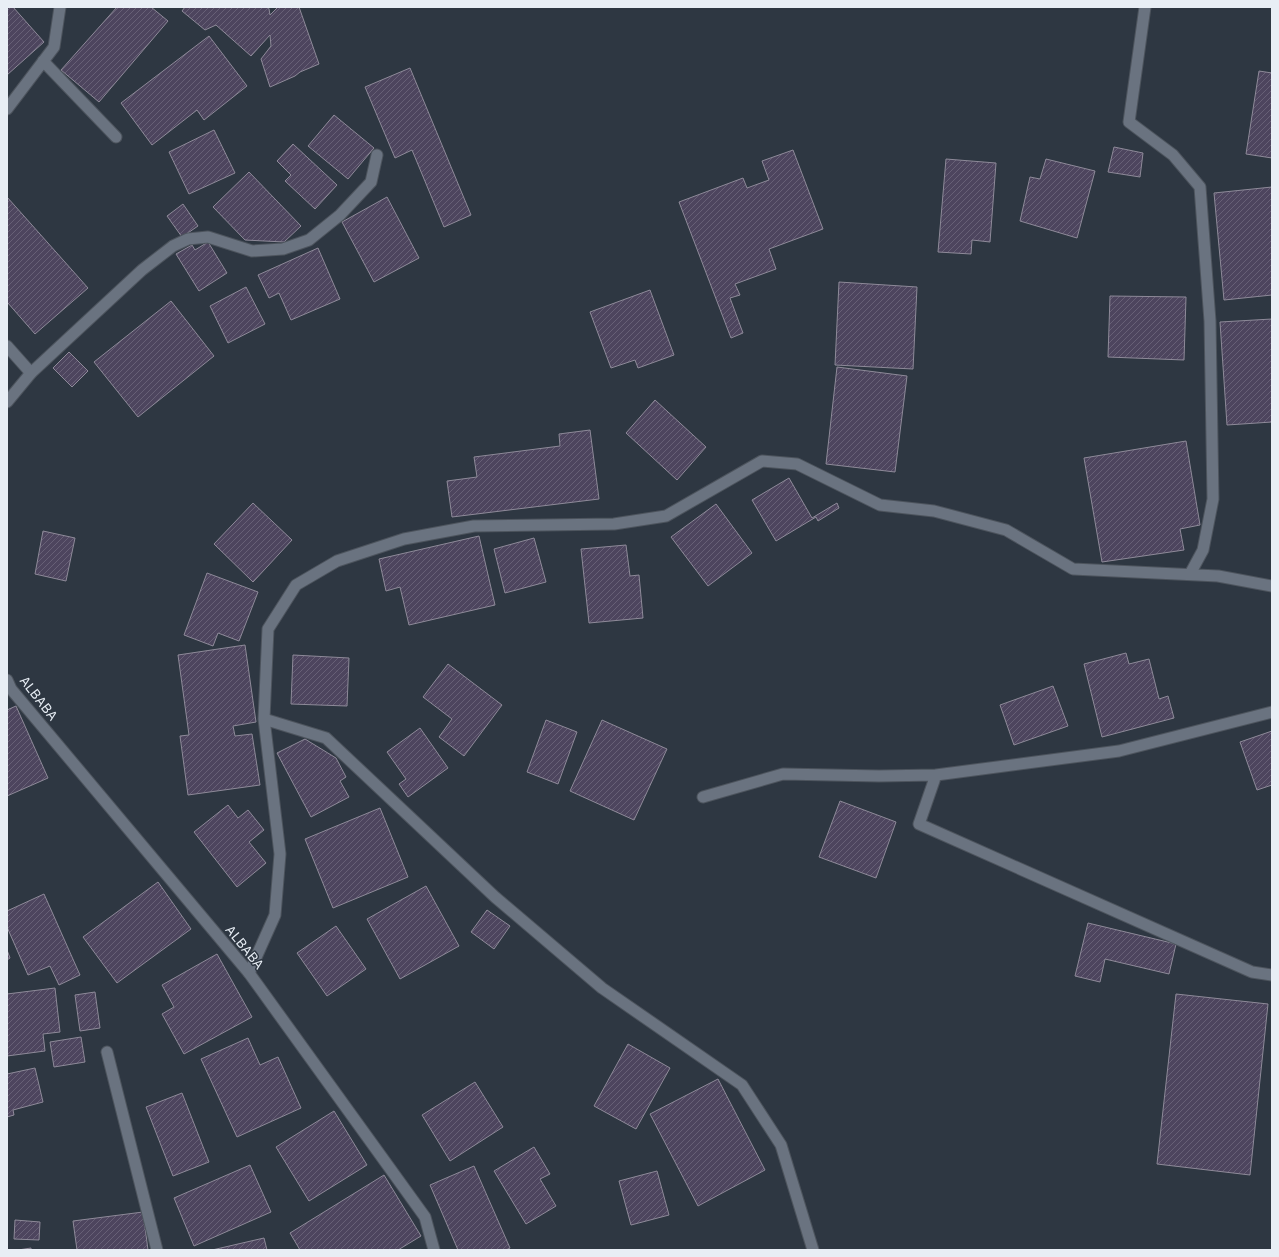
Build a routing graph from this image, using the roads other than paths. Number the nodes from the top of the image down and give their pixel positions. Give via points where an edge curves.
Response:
1 (60, 7) edge
2 (1145, 7) edge
3 (43, 61) junction
4 (7, 109) edge
5 (116, 137) dead end
6 (377, 155) dead end
7 (7, 346) edge
8 (31, 373) junction
9 (7, 402) edge
10 (1190, 574) junction
11 (1272, 586) edge
12 (7, 680) edge
13 (1272, 712) edge
14 (264, 719) junction
15 (936, 775) junction
16 (703, 796) dead end
17 (249, 973) junction
18 (1272, 975) edge
19 (107, 1052) dead end
20 (157, 1250) edge
21 (434, 1250) edge
22 (813, 1250) edge

1 - 3 street via 54,47
2 - 10 street via 1129,122 1173,155 1200,187 1210,321 1213,499 1203,550
3 - 4 street
3 - 5 street
6 - 8 street via 371,182 340,215 309,240 283,250 252,251 208,237 188,239 173,246 142,270
7 - 8 street
8 - 9 street
10 - 11 street via 1218,576
10 - 14 street via 1073,569 1006,530 934,511 880,505 797,464 762,461 666,516 614,524 474,526 404,539 337,561 296,585 268,629
12 - 17 street, ALBABA via 11,689
13 - 15 street via 1119,751
14 - 17 street via 280,854 275,915
14 - 22 street via 326,738 495,897 584,973 742,1085 781,1145
15 - 16 street via 783,774
15 - 18 street via 919,824 1252,972
17 - 21 street, ALBABA via 425,1217
19 - 20 street

